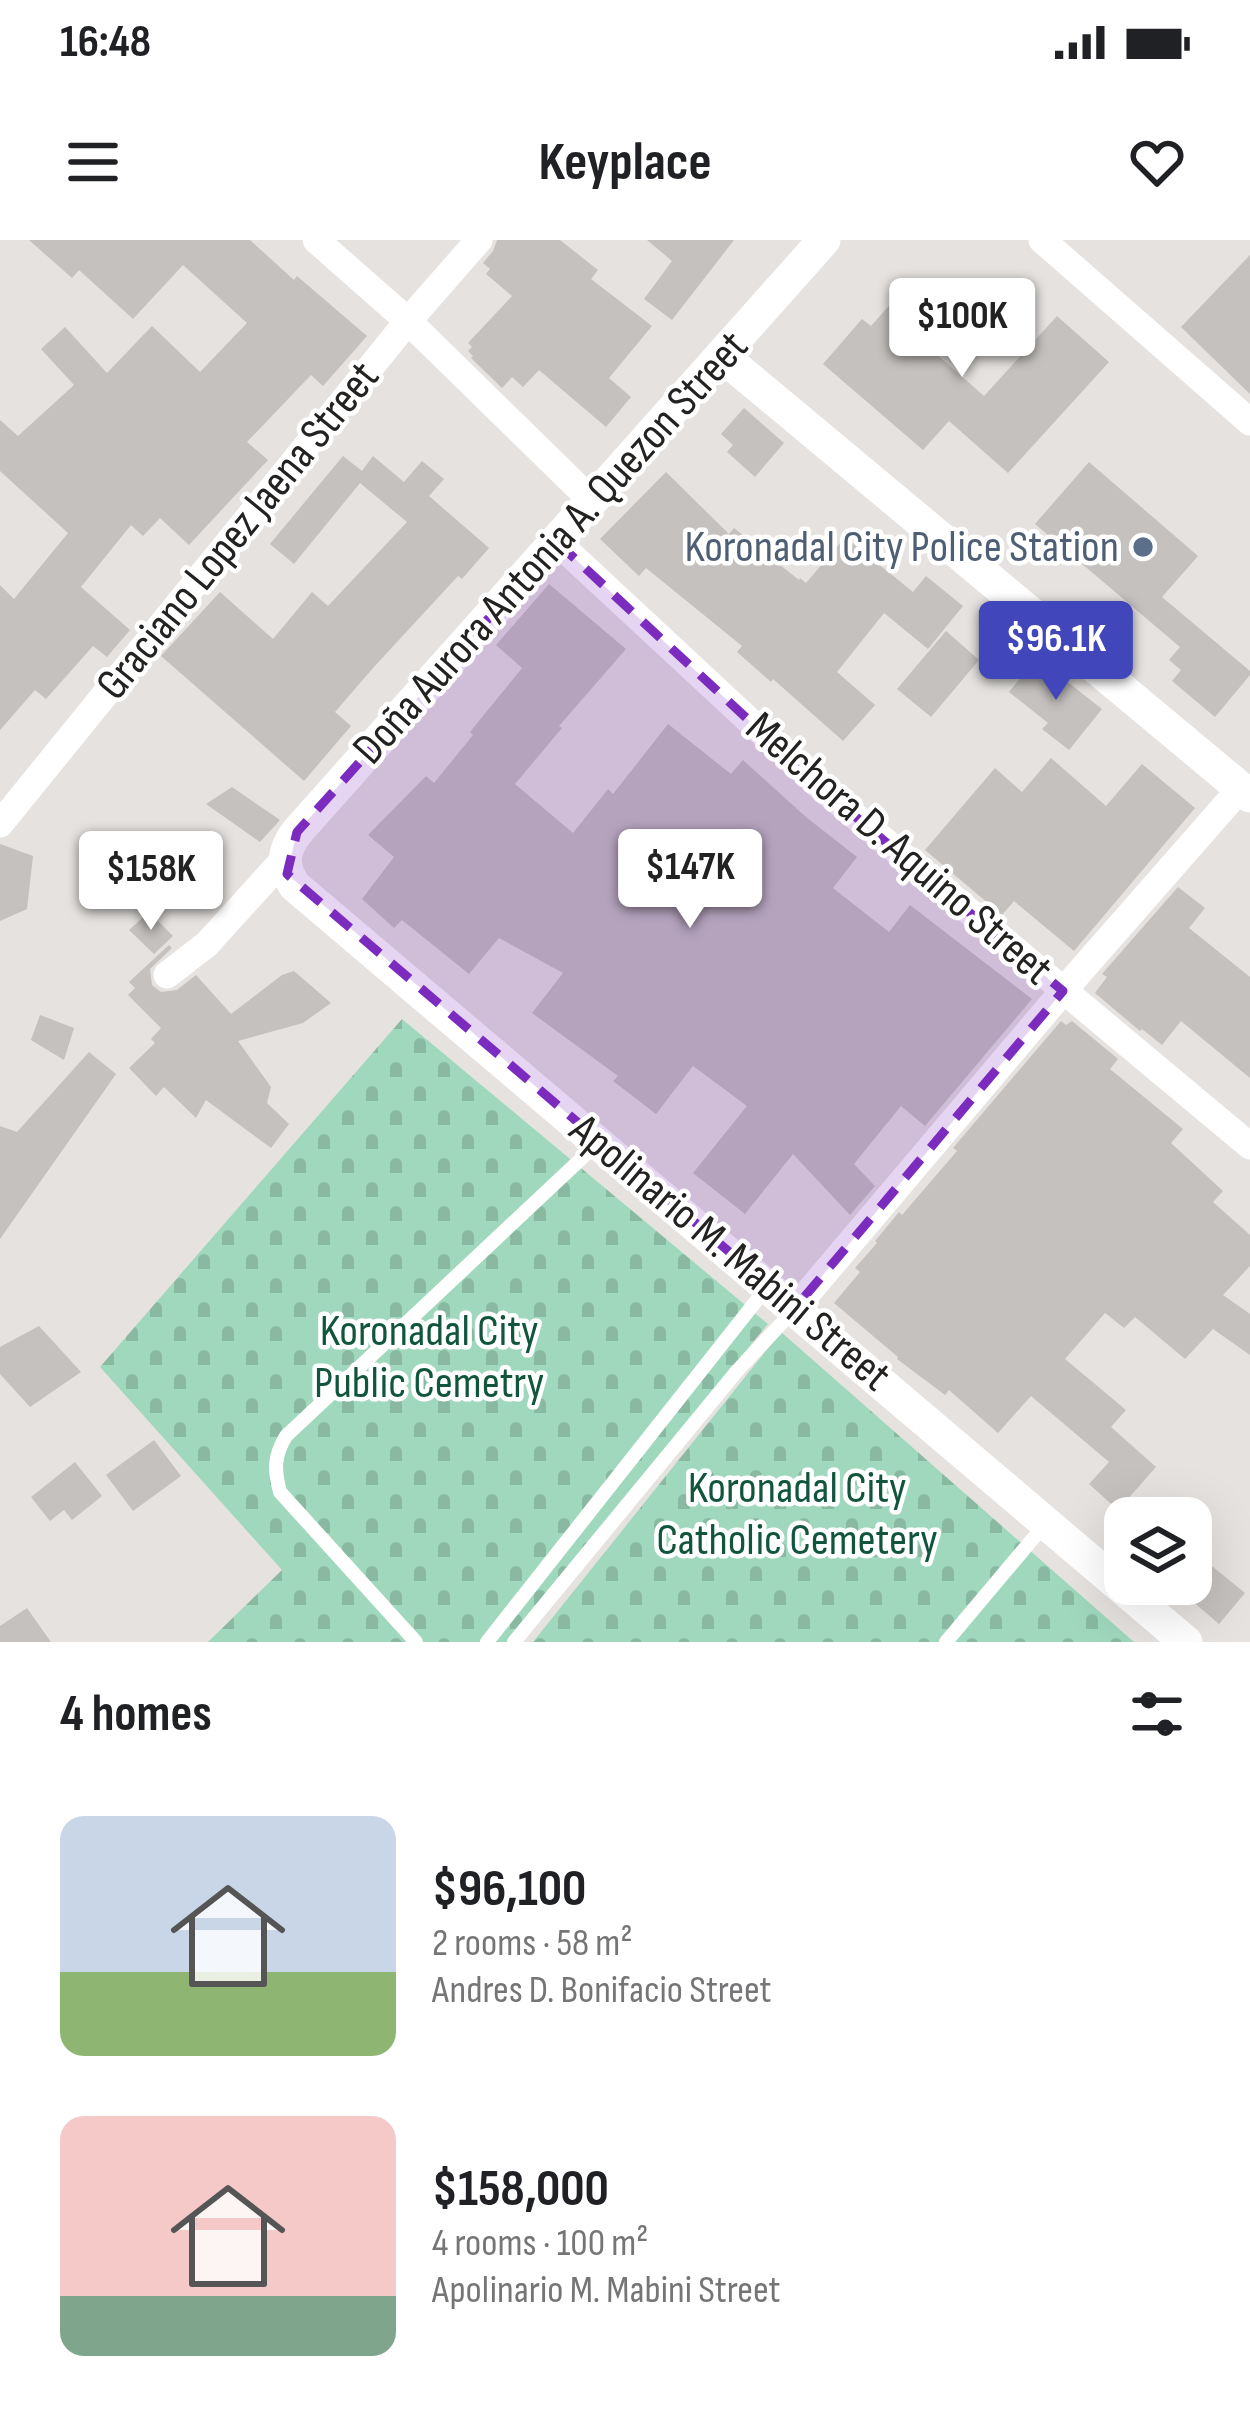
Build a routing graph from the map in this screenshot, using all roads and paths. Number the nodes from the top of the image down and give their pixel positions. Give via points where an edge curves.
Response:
1 (316, 240) edge
2 (479, 240) edge
3 (824, 240) edge
4 (1042, 240) edge
5 (408, 321) junction
6 (722, 356) junction
7 (1250, 422) edge
8 (592, 502) junction
9 (556, 542) junction
10 (1247, 788) edge
11 (0, 824) edge
12 (285, 858) junction
13 (166, 975) dead end
14 (1063, 992) junction
15 (598, 1142) junction
16 (1250, 1146) edge
17 (768, 1286) junction
18 (795, 1308) junction
19 (1047, 1522) junction
20 (416, 1642) edge
21 (487, 1642) edge
22 (514, 1642) edge
23 (946, 1642) edge
24 (1186, 1642) edge

1 - 5 street
2 - 5 street, Graciano Lopez Jaena Street
3 - 6 street, Doña Aurora Antonia A. Quezon Street
4 - 7 street
5 - 8 street
5 - 11 street, Graciano Lopez Jaena Street
6 - 8 street, Doña Aurora Antonia A. Quezon Street
6 - 10 street
8 - 9 street, Doña Aurora Antonia A. Quezon Street
9 - 12 street, Doña Aurora Antonia A. Quezon Street via 297,832
9 - 14 street, Melchora D. Aquino Street via 825,791
10 - 14 street
12 - 13 street via 207,944
12 - 15 street, Apolinario M. Mabini Street via 295,886
14 - 16 street, Melchora D. Aquino Street
14 - 18 street
15 - 17 street, Apolinario M. Mabini Street
15 - 20 lane via 277,1452 280,1492
17 - 18 street, Apolinario M. Mabini Street
17 - 21 lane
18 - 19 street, Apolinario M. Mabini Street
18 - 22 lane
19 - 23 lane
19 - 24 street, Apolinario M. Mabini Street

